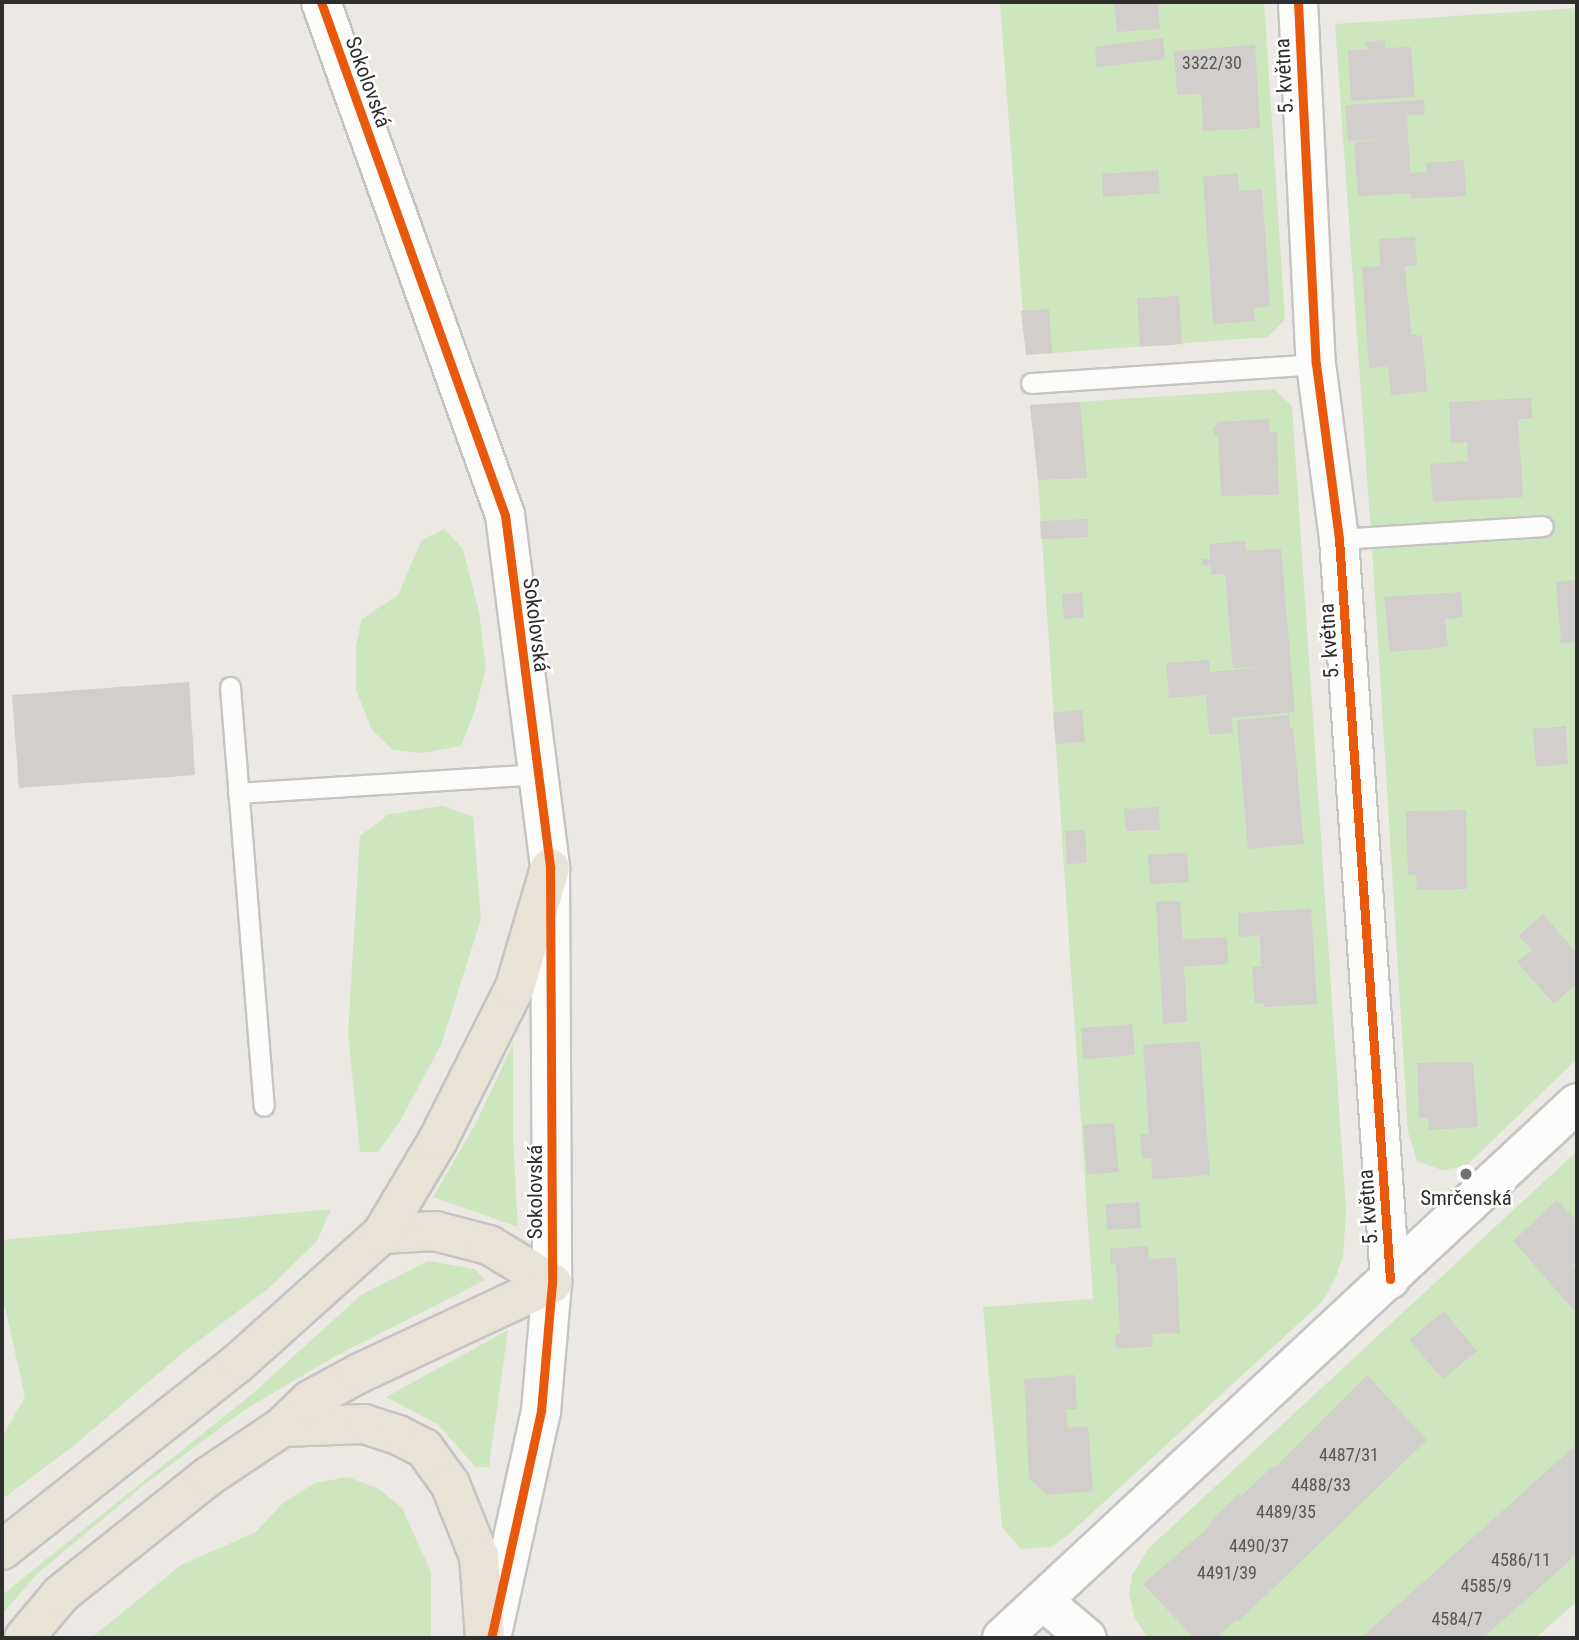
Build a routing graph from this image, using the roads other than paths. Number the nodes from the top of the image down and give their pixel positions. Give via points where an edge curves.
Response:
1 (321, 2) edge
2 (1298, 2) edge
3 (1316, 363) junction
4 (1031, 383) dead end
5 (1543, 526) dead end
6 (1339, 539) junction
7 (230, 687) dead end
8 (538, 774) junction
9 (238, 793) junction
10 (550, 868) junction
11 (1577, 1102) edge
12 (264, 1107) dead end
13 (382, 1234) junction
14 (1390, 1279) junction
15 (552, 1283) junction
16 (282, 1427) junction
17 (2, 1550) edge
18 (1043, 1601) junction
19 (24, 1638) edge
20 (485, 1638) edge
21 (491, 1638) edge
22 (1002, 1638) edge
23 (1087, 1638) edge

1 - 8 street, Sokolovská via 505,515
2 - 3 street, 5. května
3 - 4 lane
3 - 6 street, 5. května
5 - 6 lane
6 - 14 street, 5. května
7 - 9 lane
8 - 9 lane
8 - 10 street, Sokolovská
9 - 12 lane
10 - 13 highway via 515,987 438,1140
10 - 15 street, Sokolovská
11 - 14 street
13 - 15 highway via 435,1231 489,1245
13 - 17 highway via 237,1363
14 - 18 street
15 - 16 highway via 360,1373 310,1400
15 - 21 street, Sokolovská via 541,1411
16 - 19 highway via 209,1476 61,1594
16 - 20 highway via 364,1424 424,1448 450,1483 480,1556
18 - 22 street
18 - 23 street

